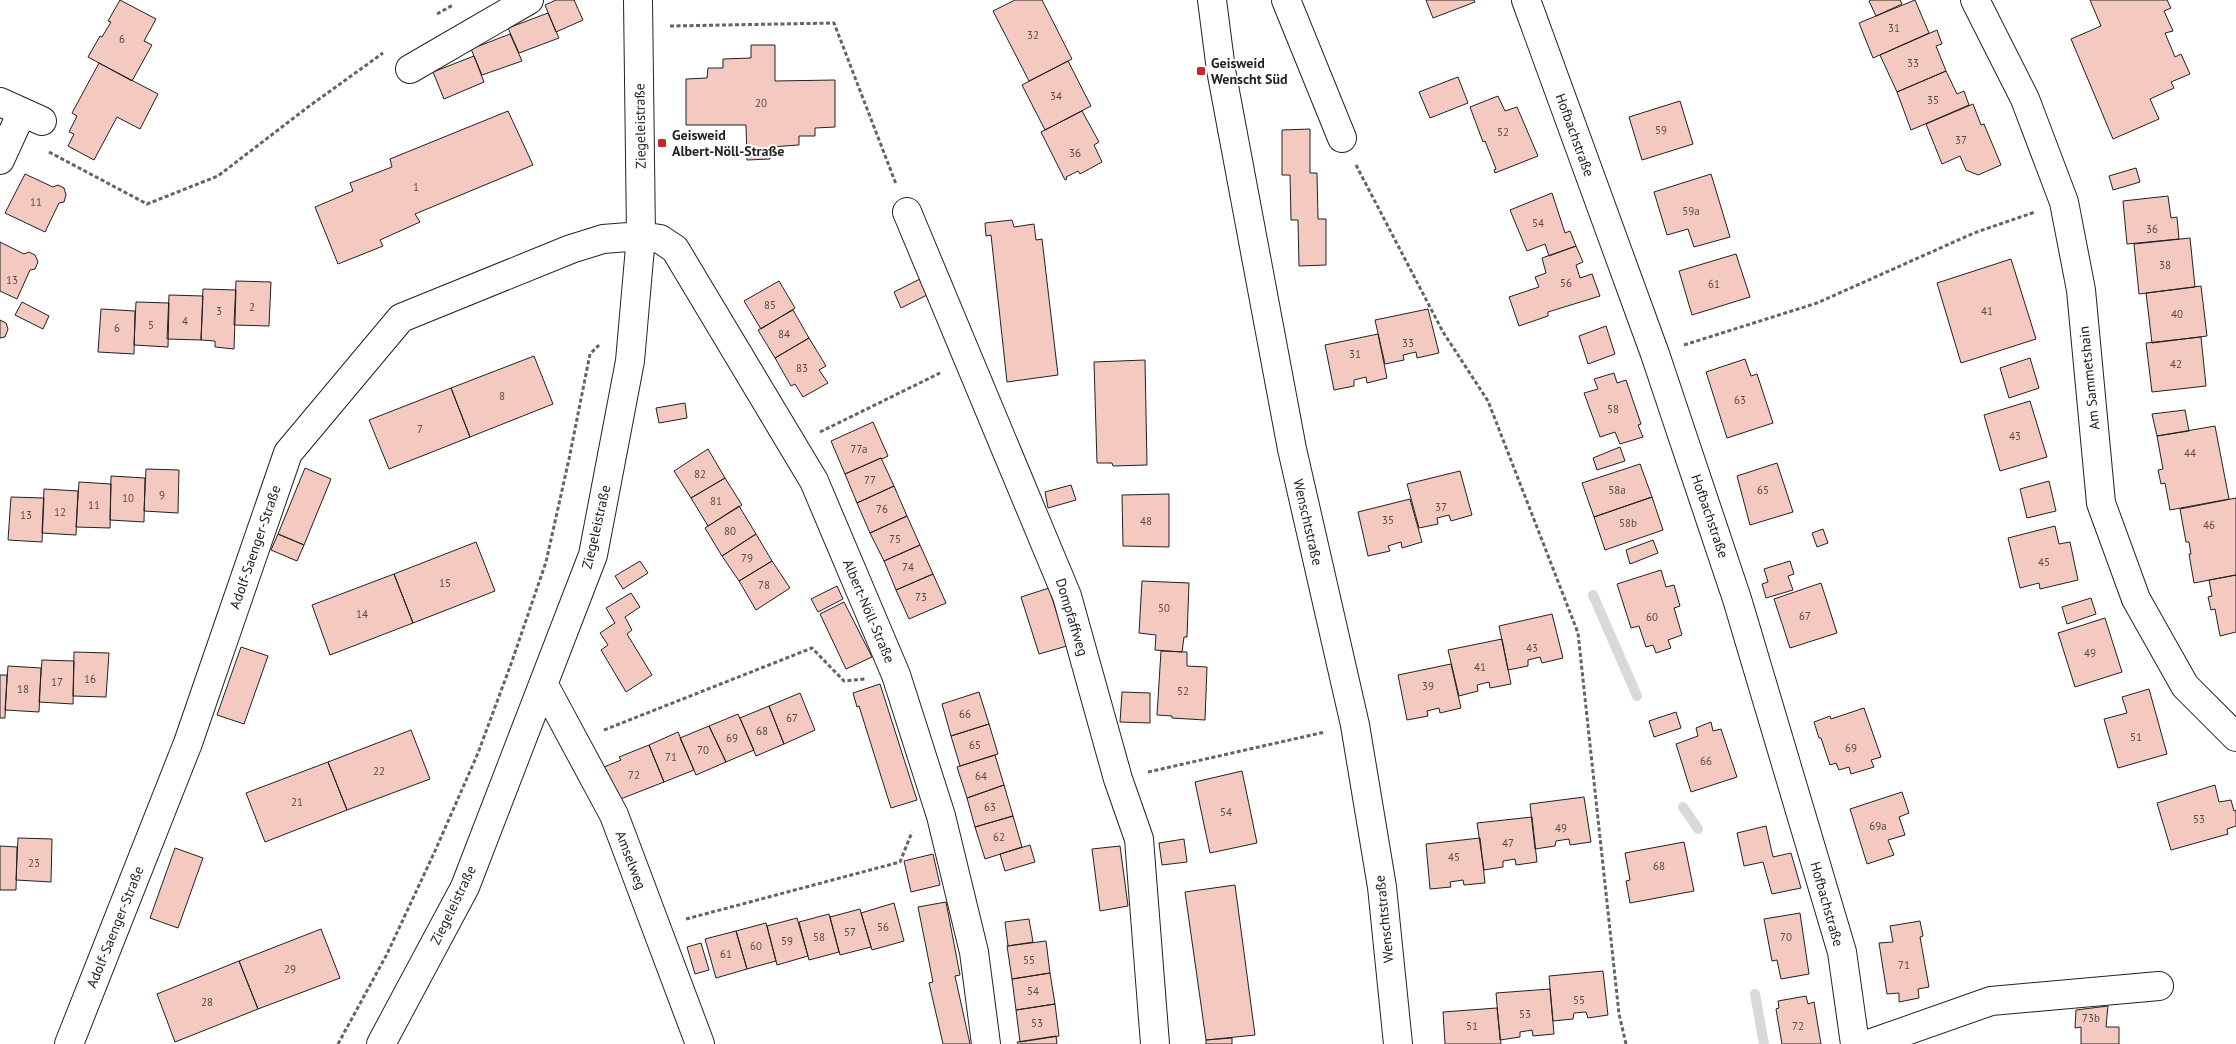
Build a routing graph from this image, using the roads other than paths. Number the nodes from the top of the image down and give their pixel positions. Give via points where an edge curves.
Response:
1 (530, 0) edge
2 (638, 0) edge
3 (1212, 0) edge
4 (1286, 0) edge
5 (1526, 0) edge
6 (1975, 0) edge
7 (410, 69) dead end
8 (19, 117) edge
9 (1342, 138) road end
10 (0, 160) edge
11 (907, 212) road end
12 (641, 236) junction
13 (544, 684) junction
14 (2236, 737) edge
15 (2159, 986) dead end
16 (69, 1044) edge
17 (382, 1044) edge
18 (700, 1044) edge
19 (986, 1044) edge
20 (1155, 1044) edge
21 (1398, 1044) edge
22 (1855, 1044) edge
23 (1869, 1044) edge

1 - 7 street
2 - 12 street, Ziegeleistraße
3 - 21 street, Wenschtstraße via 1221,70 1292,449 1355,725 1382,887
4 - 9 street
5 - 22 street, Hofbachstraße via 1655,354 1737,599 1842,952
6 - 14 street, Am Sammetshain via 2025,99 2064,202 2081,290 2101,503 2136,599 2185,686
8 - 10 street
11 - 20 street, Dompfaffweg via 1067,596 1118,779 1139,839
12 - 13 street, Ziegeleistraße via 630,361 593,555
12 - 16 street, Adolf-Saenger-Straße via 603,239 401,318 288,453 188,743
12 - 19 street, Albert-Nöll-Straße via 660,238 675,248 814,481 896,675 941,816 974,952
13 - 17 street, Ziegeleistraße via 465,888
13 - 18 street, Amselweg via 614,815
15 - 23 street via 1991,1002

